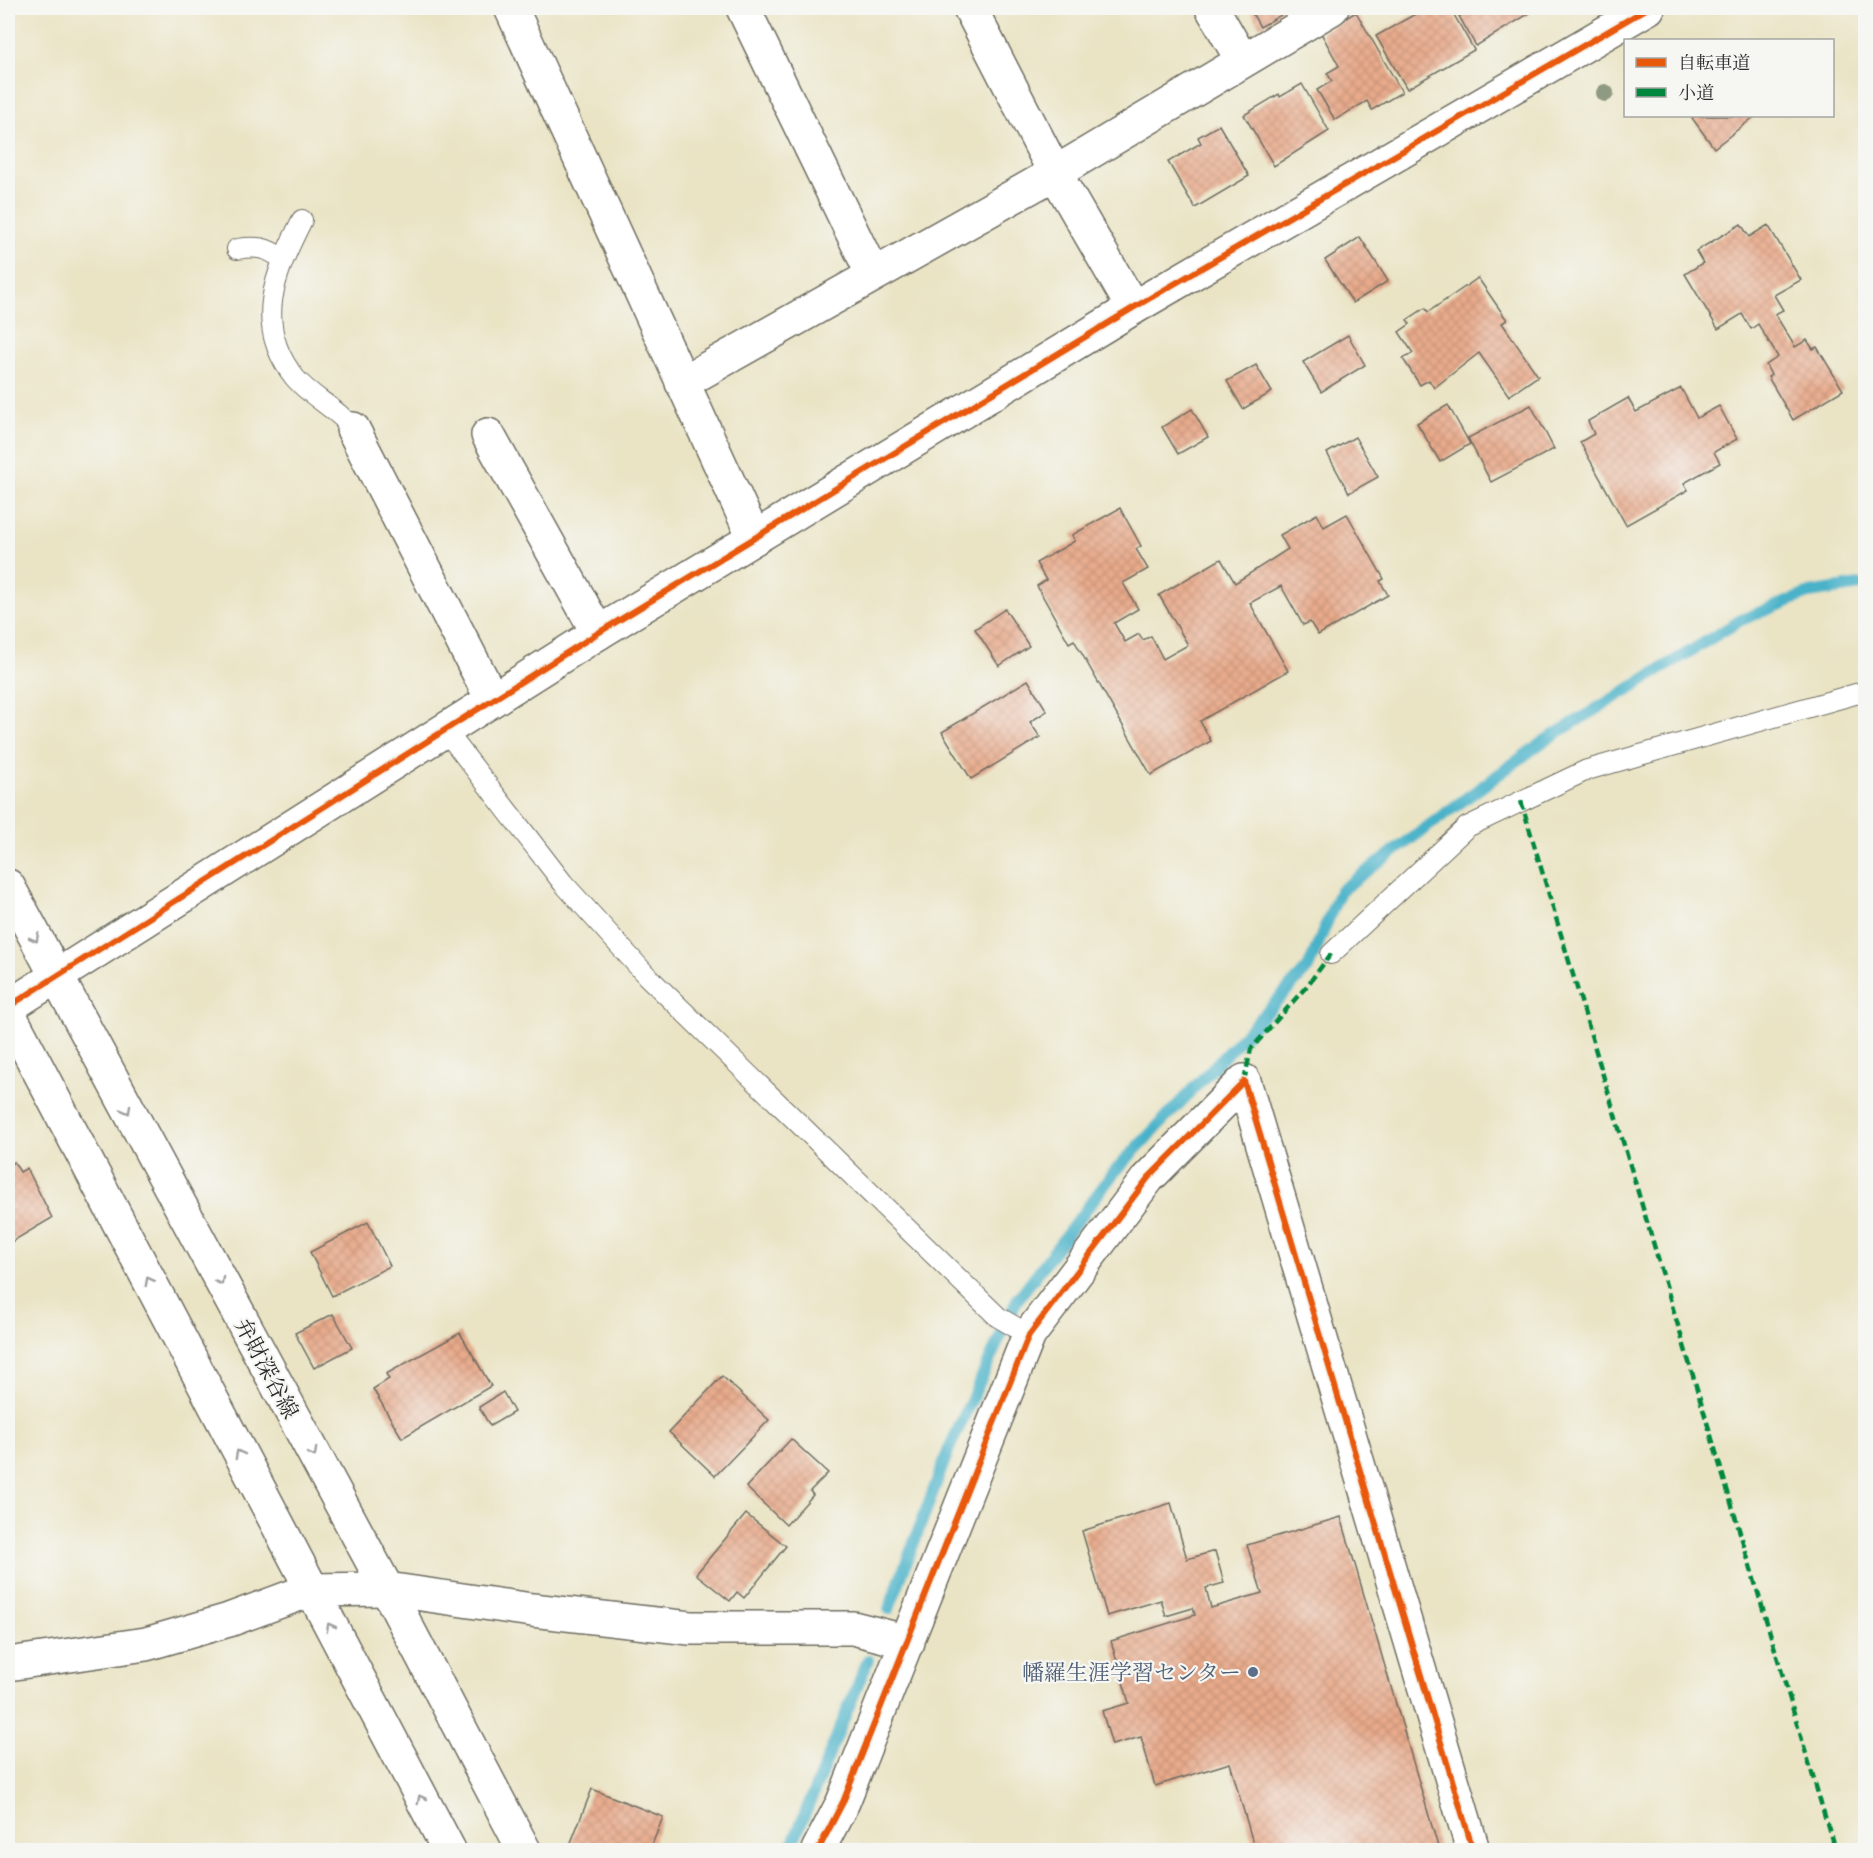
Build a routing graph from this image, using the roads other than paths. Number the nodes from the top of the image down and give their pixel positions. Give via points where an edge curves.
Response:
1 (511, 8) edge
2 (743, 8) edge
3 (970, 8) edge
4 (1212, 8) edge
5 (1332, 8) edge
6 (1637, 10) edge
7 (1242, 60) junction
8 (1055, 173) junction
9 (302, 220) dead end
10 (237, 249) dead end
11 (282, 259) junction
12 (873, 275) junction
13 (1133, 308) junction
14 (682, 383) junction
15 (353, 429) joint
16 (488, 435) dead end
17 (754, 538) junction
18 (598, 633) junction
19 (1866, 691) edge
20 (492, 699) junction
21 (445, 730) junction
22 (8, 886) edge
23 (1331, 954) dead end
24 (56, 978) junction
25 (8, 1007) edge
26 (8, 1012) edge
27 (1013, 1326) junction
28 (387, 1589) junction
29 (310, 1590) junction
30 (908, 1642) junction
31 (8, 1664) edge
32 (449, 1851) edge
33 (524, 1851) edge
34 (818, 1851) edge
35 (1473, 1851) edge

1 - 14 street
2 - 12 street
3 - 8 street
4 - 7 street
5 - 7 street
6 - 13 street
7 - 8 street
8 - 12 street
8 - 13 street
9 - 11 lane
10 - 11 lane via 254,246 271,250
11 - 15 lane via 270,298 271,326 280,352 296,378 341,413
12 - 14 street
13 - 17 street
14 - 17 street
15 - 20 street
16 - 18 street
17 - 18 street
18 - 20 street
19 - 23 lane via 1587,770 1467,827
20 - 21 street
21 - 24 street
21 - 27 lane via 563,884 647,976
22 -> 24 street, 弁財深谷線
24 - 25 street
24 -> 28 street, 弁財深谷線
29 -> 26 street
27 - 30 street
27 - 35 street via 1148,1178 1244,1081
28 - 29 street
28 - 30 street via 690,1628 853,1628
28 - 33 street, 弁財深谷線
29 - 31 street via 230,1620 146,1644
32 -> 29 street
30 - 34 street via 843,1802

